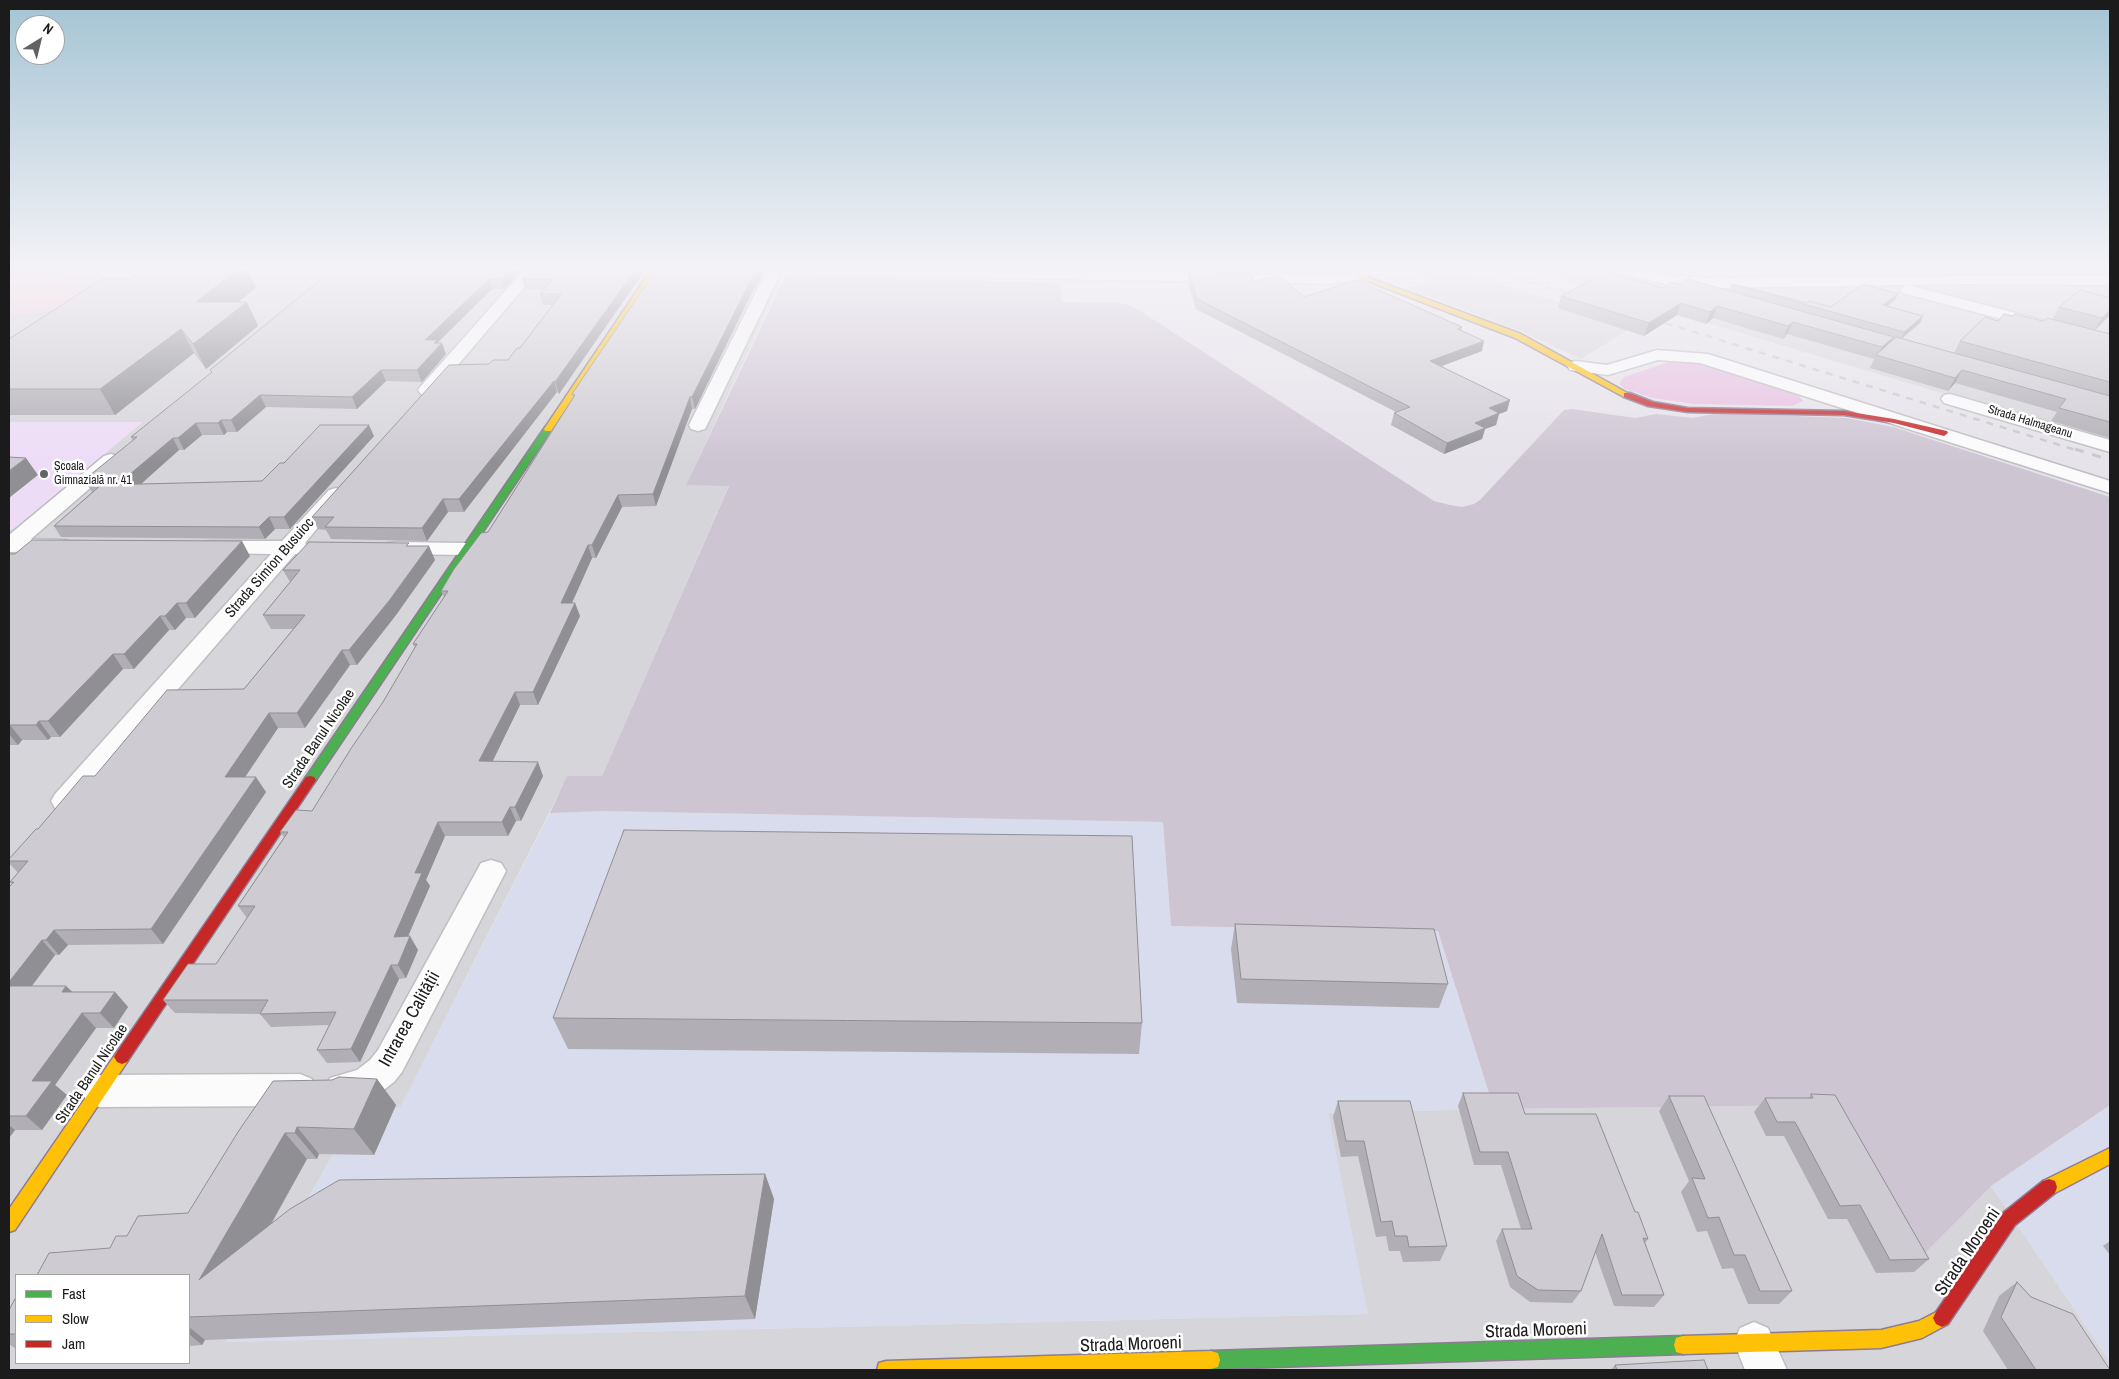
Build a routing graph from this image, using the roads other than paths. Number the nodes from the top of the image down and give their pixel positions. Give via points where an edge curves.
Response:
1 (475, 334) edge
2 (611, 334) edge
3 (743, 334) edge
4 (1514, 334) edge
5 (1576, 366) junction
6 (1950, 398) dead end
7 (413, 405) edge
8 (698, 425) dead end
9 (1944, 433) junction
10 (2110, 446) edge
11 (126, 447) edge
12 (348, 480) edge
13 (2110, 487) edge
14 (9, 545) edge
15 (80, 546) edge
16 (189, 547) edge
17 (288, 548) junction
18 (318, 548) edge
19 (377, 548) edge
20 (465, 549) junction
21 (48, 821) edge
22 (490, 871) dead end
23 (99, 1092) junction
24 (2110, 1156) edge
25 (9, 1224) edge
26 (1760, 1356) edge
27 (1348, 1363) edge
28 (1005, 1368) edge
29 (886, 1370) edge

1 - 7 street
2 - 20 street, Strada Banul Nicolae
3 - 8 street
4 - 5 street
5 - 9 street via 1628,396 1674,409 1844,413 1887,419
5 - 9 street via 1608,370 1657,355 1702,358
6 - 10 street, Strada Halmageanu
9 - 13 street
11 - 14 street
12 - 17 street, Strada Simion Busuioc
14 - 15 street
16 - 17 street
17 - 18 street
17 - 21 street, Strada Simion Busuioc
19 - 20 street
20 - 23 street, Strada Banul Nicolae
22 - 23 street, Intrarea Calității via 390,1061 369,1081 352,1089
23 - 25 street, Strada Banul Nicolae
24 - 26 street, Strada Moroeni via 2044,1190 2009,1219 1944,1317 1922,1329 1881,1339
26 - 27 street, Strada Moroeni
27 - 28 street, Strada Moroeni
28 - 29 street, Strada Moroeni

